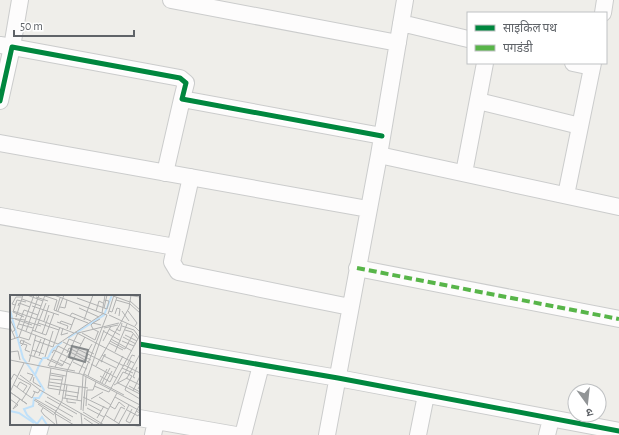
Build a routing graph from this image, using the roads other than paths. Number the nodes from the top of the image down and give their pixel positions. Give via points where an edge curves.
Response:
1 (20, 0) edge
2 (171, 0) edge
3 (405, 0) edge
4 (605, 0) edge
5 (195, 2) edge
6 (603, 12) edge
7 (401, 23) junction
8 (467, 39) edge
9 (398, 43) junction
10 (6, 46) edge
11 (485, 64) edge
12 (592, 65) edge
13 (182, 99) junction
14 (0, 101) edge
15 (478, 101) junction
16 (580, 126) junction
17 (382, 136) junction
18 (0, 143) edge
19 (378, 155) junction
20 (165, 172) junction
21 (464, 173) junction
22 (191, 177) junction
23 (566, 195) junction
24 (619, 207) edge
25 (368, 209) junction
26 (0, 216) edge
27 (175, 247) junction
28 (357, 268) junction
29 (350, 307) junction
30 (0, 319) edge
31 (619, 319) edge
32 (10, 321) edge
33 (140, 344) edge
34 (260, 365) junction
35 (338, 378) junction
36 (426, 395) junction
37 (140, 419) edge
38 (551, 419) junction
39 (41, 425) edge
40 (154, 428) edge
41 (614, 432) edge
42 (38, 435) edge
43 (236, 435) edge
44 (243, 435) edge
45 (327, 435) edge
46 (418, 435) edge
47 (547, 435) edge

1 - 10 street
2 - 5 street
3 - 7 street
4 - 6 street
5 - 9 street
7 - 8 street
7 - 9 street
9 - 17 street
10 - 13 street via 180,78 186,83
10 - 14 street
11 - 15 street
12 - 16 street
13 - 17 street
13 - 20 street
15 - 16 street
15 - 21 street
16 - 23 street
17 - 19 street
18 - 20 street
19 - 21 street
19 - 25 street
20 - 22 street
21 - 23 street
22 - 25 street
22 - 27 street
23 - 24 street
25 - 28 street
26 - 27 street
27 - 29 street via 172,262 178,272
28 - 29 street
28 - 31 street
29 - 35 street
30 - 32 street
33 - 34 street
34 - 35 street
34 - 44 street
35 - 36 street
35 - 45 street
36 - 38 street
36 - 46 street
37 - 40 street
38 - 41 street
38 - 47 street
39 - 42 street
40 - 43 street

